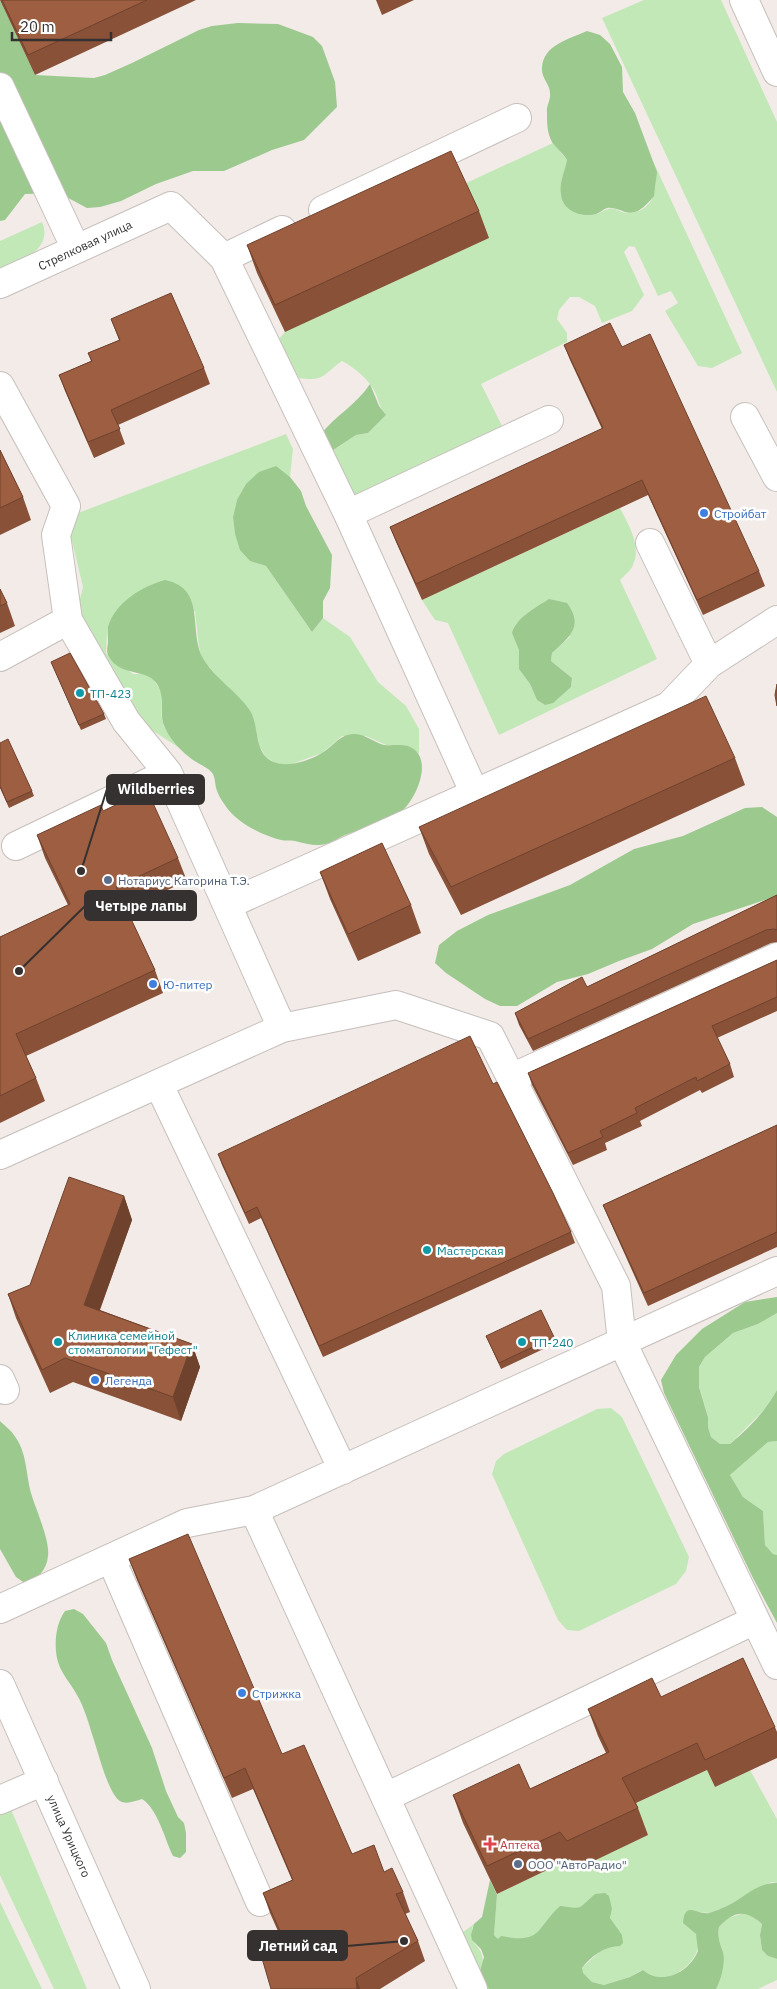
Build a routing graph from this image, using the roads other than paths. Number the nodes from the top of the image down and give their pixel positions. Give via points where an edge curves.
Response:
1 (744, 0) edge
2 (777, 72) edge
3 (0, 87) edge
4 (517, 118) dead end
5 (76, 249) junction
6 (224, 258) junction
7 (0, 284) edge
8 (0, 386) edge
9 (746, 417) dead end
10 (549, 420) dead end
11 (777, 477) edge
12 (348, 514) junction
13 (650, 543) dead end
14 (68, 620) junction
15 (777, 620) edge
16 (0, 658) edge
17 (709, 664) junction
18 (168, 773) junction
19 (475, 794) junction
20 (16, 846) dead end
21 (227, 905) junction
22 (777, 957) edge
23 (282, 1028) junction
24 (511, 1078) junction
25 (159, 1085) junction
26 (0, 1155) edge
27 (777, 1271) edge
28 (622, 1342) junction
29 (343, 1470) junction
30 (254, 1510) junction
31 (111, 1559) junction
32 (0, 1609) edge
33 (755, 1620) junction
34 (777, 1665) edge
35 (0, 1684) edge
36 (44, 1781) junction
37 (386, 1797) junction
38 (0, 1800) edge
39 (260, 1902) dead end
40 (136, 1989) edge
41 (473, 1989) edge

1 - 2 main road
3 - 5 main road
4 - 6 main road
5 - 6 main road, Стрелковая улица via 171,206
5 - 7 main road, Стрелковая улица
6 - 12 main road
8 - 14 main road via 66,506 56,535
9 - 11 main road
10 - 12 main road
12 - 19 main road
13 - 17 main road
14 - 16 main road
14 - 18 main road via 126,721
15 - 17 main road
17 - 19 main road via 670,706
18 - 20 main road
18 - 21 main road
19 - 21 main road
21 - 23 main road
22 - 24 main road
23 - 24 main road via 396,1005 490,1036
23 - 25 main road
24 - 28 main road via 616,1286
25 - 26 main road
25 - 29 main road
27 - 28 main road
28 - 29 main road
28 - 33 main road
29 - 30 main road
30 - 31 main road via 187,1523
30 - 37 main road
31 - 32 main road
31 - 39 main road
33 - 34 main road
33 - 37 main road
35 - 36 main road, улица Урицкого
36 - 38 main road
36 - 40 main road, улица Урицкого
37 - 41 main road

